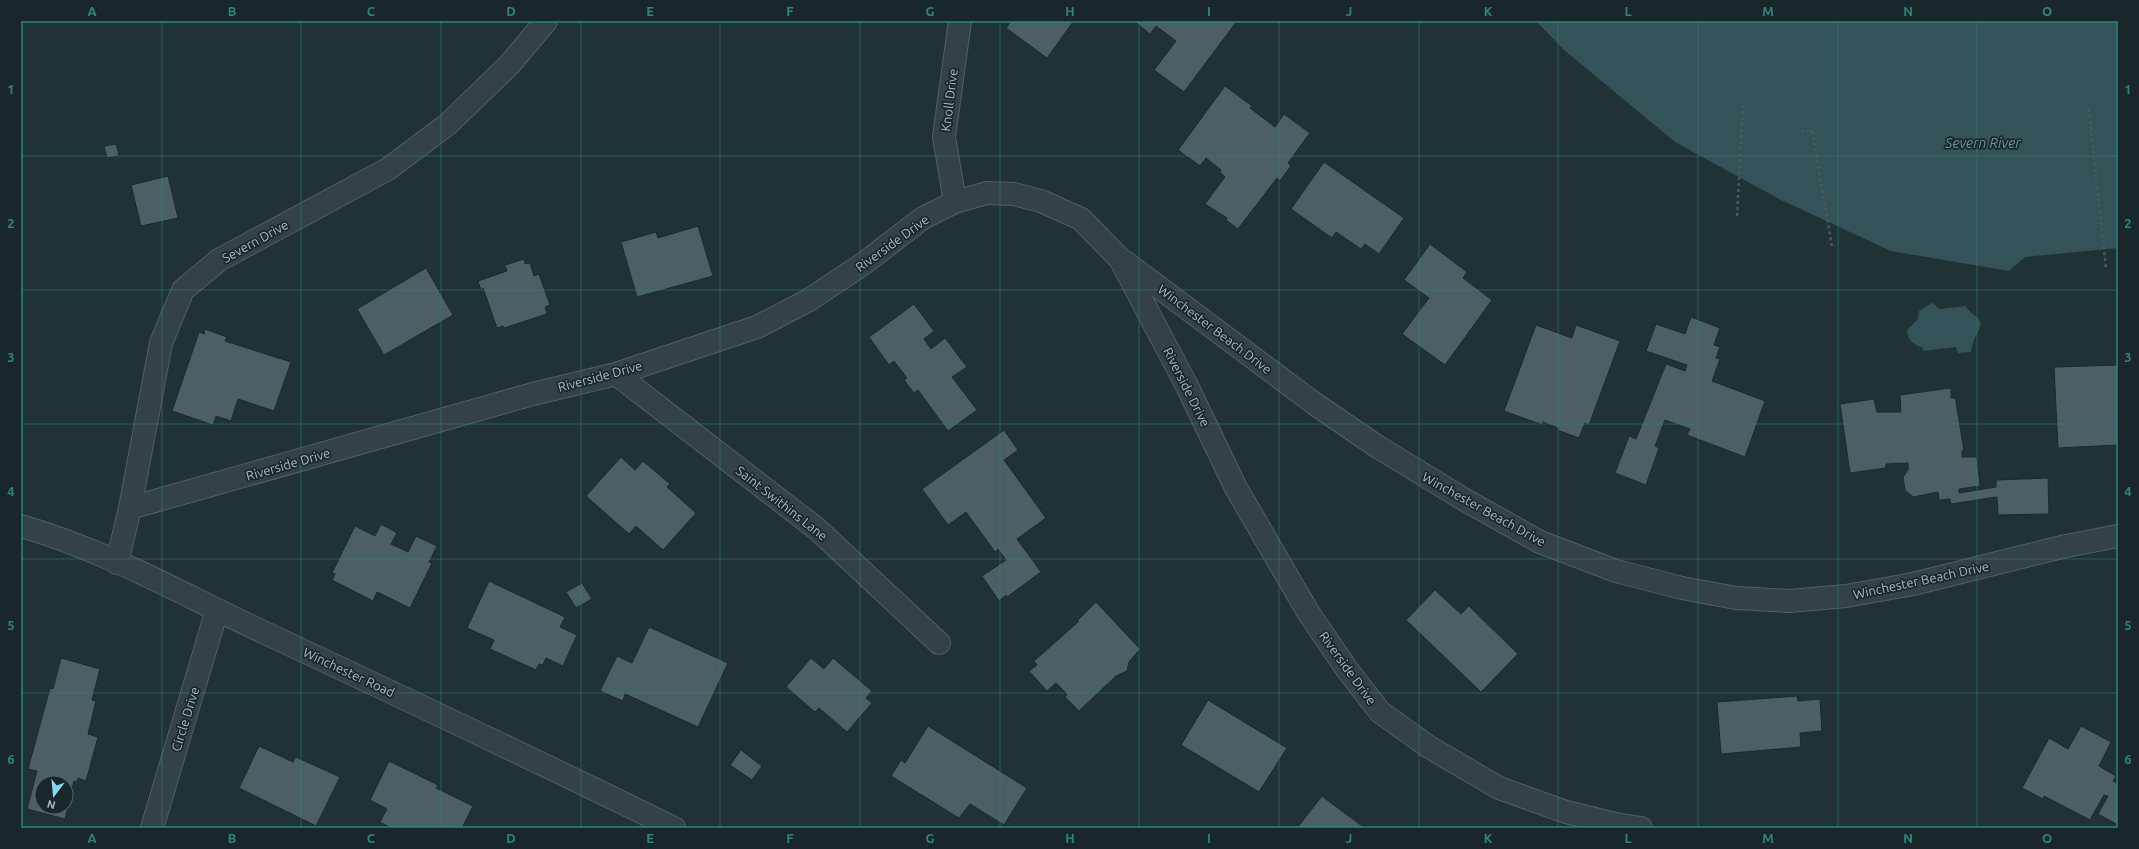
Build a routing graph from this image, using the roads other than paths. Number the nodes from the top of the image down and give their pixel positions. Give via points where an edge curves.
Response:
1 (546, 21) edge
2 (960, 21) edge
3 (955, 202) junction
4 (1120, 258) junction
5 (616, 374) junction
6 (130, 508) junction
7 (21, 526) edge
8 (2118, 536) edge
9 (117, 563) junction
10 (217, 610) junction
11 (939, 643) dead end
12 (152, 828) edge
13 (674, 828) edge
14 (1642, 828) edge

1 - 6 street, Severn Drive via 510,64 448,124 388,169 219,260 183,290 161,343
2 - 3 street, Knoll Drive via 944,137
3 - 4 street, Riverside Drive via 987,193 1014,194 1041,200 1081,219
3 - 5 street, Riverside Drive via 923,218 863,264 809,300 757,327
4 - 8 street, Winchester Beach Drive via 1378,448 1540,542 1616,571 1682,588 1736,598 1790,601 1846,596 1913,584 2066,546
4 - 14 street, Riverside Drive via 1187,386 1236,488 1308,612 1380,712 1429,747 1499,788 1566,812
5 - 6 street, Riverside Drive via 533,394
5 - 11 street, Saint Swithins Lane via 817,529
6 - 9 street, Severn Drive
7 - 9 street, Winchester Road via 47,533
9 - 10 street, Winchester Road
10 - 12 street, Circle Drive
10 - 13 street, Winchester Road

